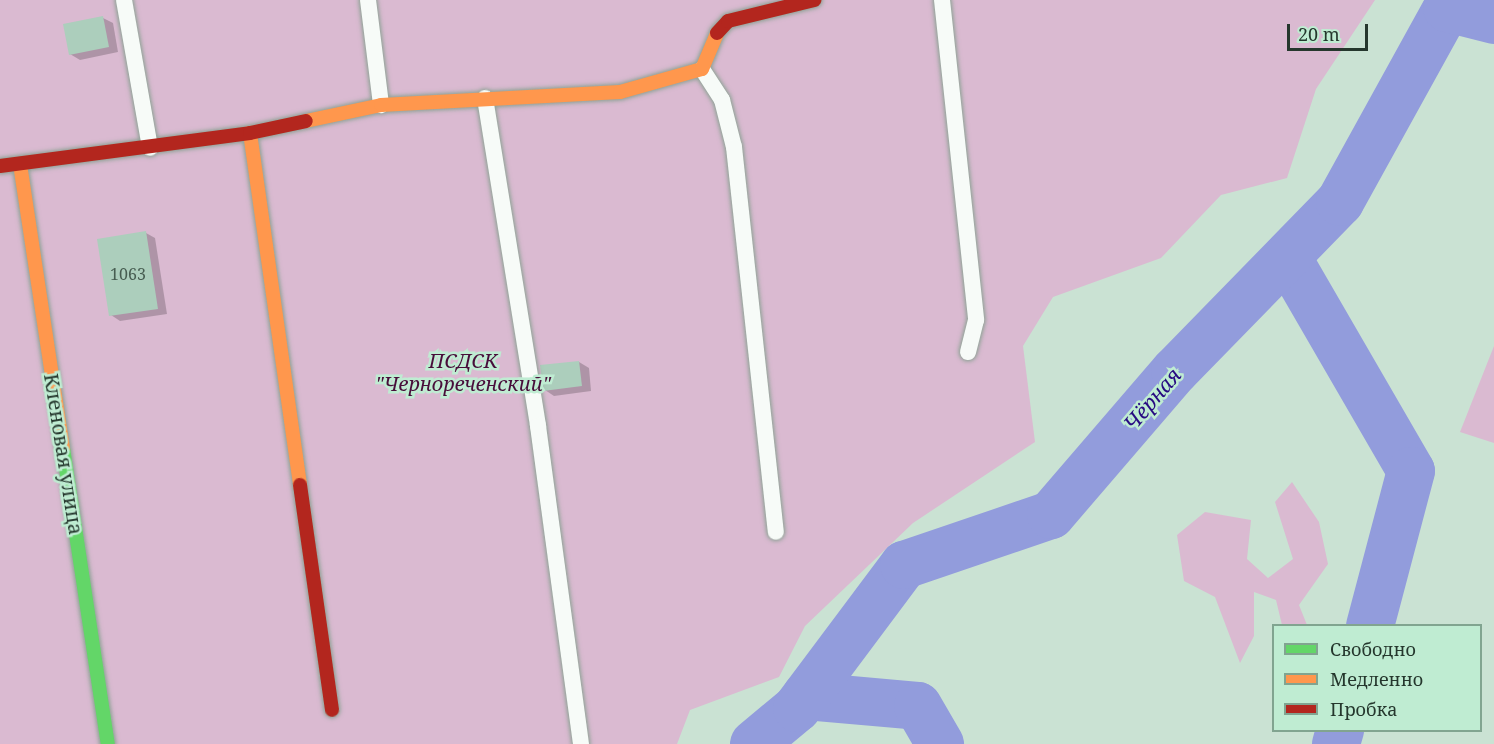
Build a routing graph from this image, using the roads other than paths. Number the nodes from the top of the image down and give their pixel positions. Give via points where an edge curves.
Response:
1 (124, 0) edge
2 (368, 0) edge
3 (814, 0) edge
4 (942, 0) edge
5 (702, 69) junction
6 (485, 98) junction
7 (381, 105) junction
8 (250, 133) junction
9 (150, 148) junction
10 (20, 164) junction
11 (0, 166) edge
12 (968, 352) dead end
13 (776, 532) dead end
14 (332, 710) dead end
15 (108, 744) edge
16 (581, 744) edge

1 - 9 lane
2 - 7 lane
3 - 5 street via 728,21 711,39
4 - 12 lane via 976,320
5 - 6 street via 620,92
5 - 13 lane via 722,100 734,147
6 - 7 street
6 - 16 lane via 538,426
7 - 8 street
8 - 9 street
8 - 14 street
9 - 10 street
10 - 11 street
10 - 15 street, Кленовая улица

